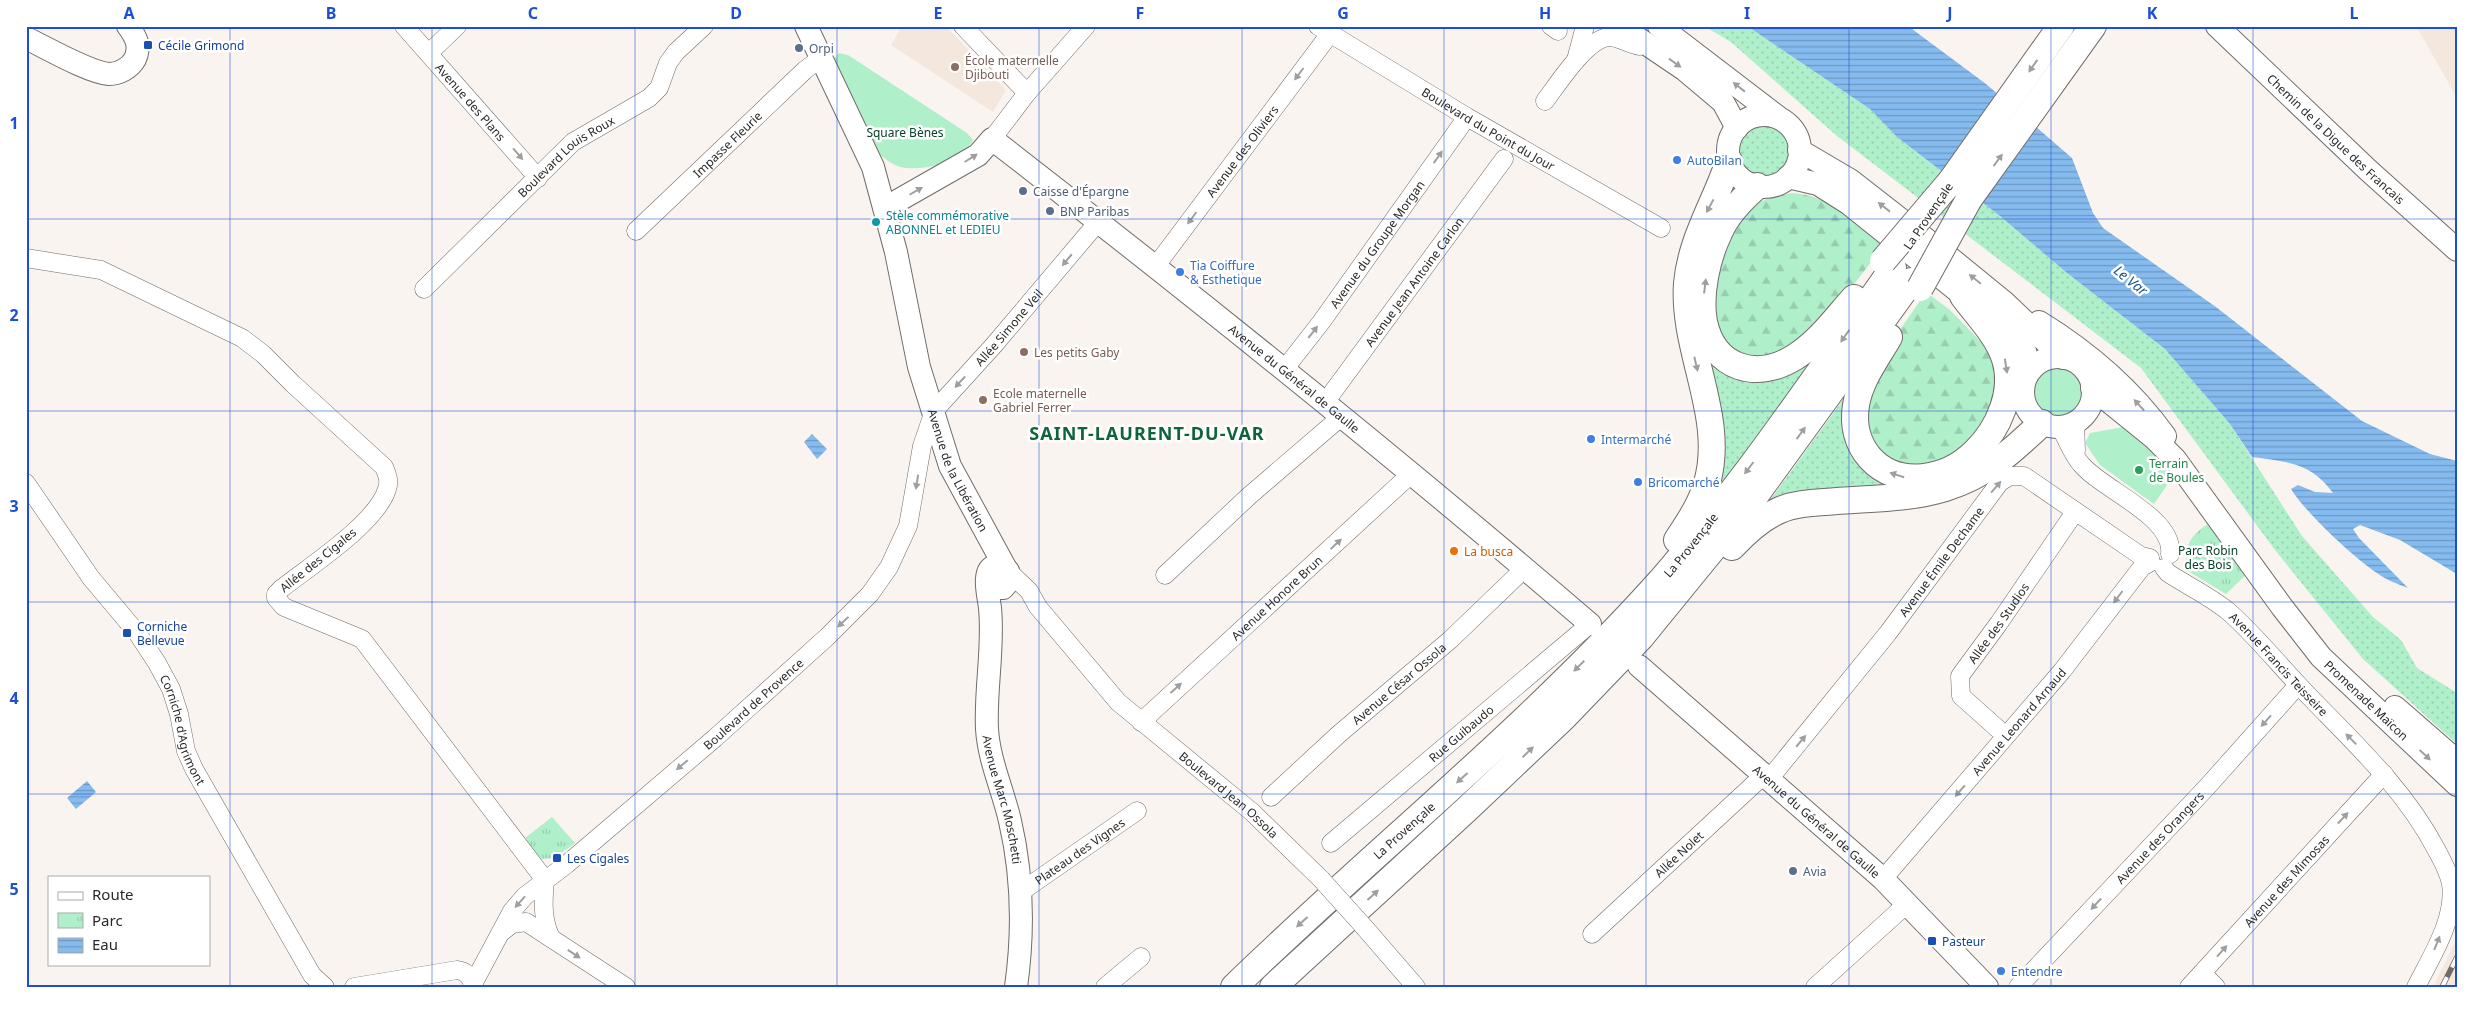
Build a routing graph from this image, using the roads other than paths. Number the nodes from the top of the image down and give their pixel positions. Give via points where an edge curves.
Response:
1 (128, 26) edge
2 (404, 26) edge
3 (457, 26) edge
4 (704, 26) edge
5 (806, 26) edge
6 (963, 26) edge
7 (1086, 26) edge
8 (1585, 26) edge
9 (1620, 26) edge
10 (2061, 26) edge
11 (2093, 26) edge
12 (2217, 26) edge
13 (1323, 30) edge
14 (1656, 37) edge
15 (26, 38) edge
16 (430, 53) junction
17 (821, 58) junction
18 (1576, 60) junction
19 (1028, 93) junction
20 (1545, 101) dead end
21 (1467, 117) junction
22 (1778, 117) junction
23 (1736, 128) junction
24 (992, 139) junction
25 (1799, 150) junction
26 (1504, 159) dead end
27 (1729, 162) junction
28 (1788, 177) junction
29 (538, 178) junction
30 (1757, 186) junction
31 (885, 208) junction
32 (1098, 222) junction
33 (1661, 228) dead end
34 (636, 231) dead end
35 (2457, 250) edge
36 (26, 258) edge
37 (1155, 267) junction
38 (1902, 274) junction
39 (424, 289) dead end
40 (1963, 296) junction
41 (2004, 302) junction
42 (2064, 358) junction
43 (919, 367) junction
44 (2030, 370) junction
45 (1283, 371) junction
46 (2092, 388) junction
47 (2024, 403) junction
48 (934, 410) junction
49 (1333, 411) junction
50 (2131, 420) junction
51 (2066, 421) junction
52 (926, 434) junction
53 (946, 450) junction
54 (1975, 452) junction
55 (2175, 459) junction
56 (1411, 474) junction
57 (26, 483) edge
58 (2075, 512) junction
59 (2159, 558) junction
60 (1525, 568) junction
61 (1165, 575) dead end
62 (999, 578) junction
63 (2282, 608) junction
64 (1602, 628) junction
65 (1641, 637) junction
66 (1639, 666) dead end
67 (2298, 684) junction
68 (1141, 722) junction
69 (1998, 729) dead end
70 (2457, 761) edge
71 (2384, 774) junction
72 (1768, 776) junction
73 (2457, 785) edge
74 (1271, 797) dead end
75 (1136, 811) dead end
76 (1331, 843) dead end
77 (1883, 879) junction
78 (545, 880) junction
79 (1022, 891) junction
80 (1908, 903) junction
81 (1592, 934) dead end
82 (499, 938) junction
83 (551, 938) junction
84 (1141, 956) dead end
85 (457, 971) junction
86 (2202, 973) junction
87 (410, 978) junction
88 (473, 985) edge
89 (324, 987) edge
90 (354, 987) edge
91 (436, 987) edge
92 (441, 987) edge
93 (626, 987) edge
94 (1016, 987) edge
95 (1105, 987) edge
96 (1234, 987) edge
97 (1273, 987) edge
98 (1416, 987) edge
99 (1815, 987) edge
100 (1987, 987) edge
101 (2018, 987) edge
102 (2189, 987) edge
103 (2216, 987) edge
104 (2416, 987) edge

1 - 15 main road via 137,42 136,55 127,68 115,73 100,72
2 - 16 street, Avenue des Plans
3 - 16 street
4 - 29 street, Boulevard Louis Roux via 676,52 668,63 659,88 649,98 573,142
5 - 17 main road, Avenue de la Libération
6 - 19 street
7 - 19 street
8 - 18 street
9 - 14 main road
10 -> 38 highway, La Provençale, bridge via 1951,182
38 -> 11 highway, La Provençale, bridge via 1969,200
12 - 35 main road, Chemin de la Digue des Francais
13 - 21 street, Boulevard du Point du Jour
13 -> 37 street, Avenue des Oliviers
14 - 18 street via 1630,45 1609,37 1598,40
22 -> 14 main road
14 -> 23 main road via 1723,102
16 -> 29 street, Avenue des Plans
17 - 31 main road, Avenue de la Libération via 872,167
17 - 34 street, Impasse Fleurie
18 - 20 street
19 - 24 street
21 - 33 street, Boulevard du Point du Jour
45 -> 21 street, Avenue du Groupe Morgan
22 - 23 main road via 1753,117
22 - 25 main road via 1792,129
23 - 27 main road via 1730,140
31 -> 24 main road via 978,155
24 - 32 main road, Avenue du Général de Gaulle
25 - 28 main road via 1798,160
41 -> 25 main road via 1850,180
26 - 49 street, Avenue Jean Antoine Carlon
27 - 30 main road via 1745,181
27 -> 64 highway via 1700,228 1687,284 1690,332 1710,425 1711,463 1706,483 1688,523 1635,596
28 - 30 main road via 1777,184
28 - 40 main road via 1818,184 1848,202
29 - 39 street, Boulevard Louis Roux
38 -> 30 highway via 1836,318 1816,341 1795,357 1761,369 1748,369 1729,362 1711,340 1704,321 1707,270 1724,223
31 - 43 main road, Avenue de la Libération
32 - 37 main road, Avenue du Général de Gaulle
32 -> 48 street, Allée Simone Veil
36 - 78 street, Allée des Cigales via 101,270 263,354 384,467 388,488 366,520 281,588 276,598 284,608 362,639
37 - 45 main road, Avenue du Général de Gaulle
54 -> 38 highway via 1934,475 1906,478 1876,464 1862,447 1857,434 1856,404
38 -> 64 highway, La Provençale via 1656,586
65 -> 38 highway, La Provençale via 1747,507
40 - 44 main road via 2019,342
40 -> 54 highway via 1998,344 2007,369 2004,408
41 - 42 main road
55 -> 41 main road via 2154,420 2092,356
42 - 44 main road via 2047,359
42 - 46 main road via 2075,361 2085,370
43 - 48 main road, Avenue de la Libération
43 - 52 main road, Avenue de la Libération
44 - 47 main road via 2022,390
45 - 49 main road, Avenue du Général de Gaulle
46 - 50 main road, Promenade Maïcon
46 - 51 main road via 2092,399
47 - 51 main road via 2031,415
47 - 54 highway via 2004,430
48 - 52 street, Allée Simone Veil
48 - 53 main road, Avenue de la Libération
49 - 56 main road, Avenue du Général de Gaulle
49 - 61 street, Avenue Jean Antoine Carlon
50 - 51 main road, Promenade Maïcon via 2101,413
50 - 55 main road, Promenade Maïcon
51 - 59 street via 2077,459 2090,473 2154,521 2167,537 2171,545
51 - 65 highway via 1986,471 1944,488 1882,498 1798,505 1768,516 1742,536 1707,575
52 - 53 street
52 - 62 main road, Avenue de la Libération
52 -> 78 street, Boulevard de Provence via 908,526 889,567 870,594 715,738
53 - 62 main road, Avenue de la Libération
55 - 63 main road, Promenade Maïcon
56 - 60 main road, Avenue du Général de Gaulle
68 -> 56 street, Avenue Honore Brun
57 - 89 street, Corniche d'Agrimont via 91,578 138,634 157,663 171,689 186,751 194,769 302,959
58 - 59 street, Avenue Émile Dechame via 2141,556
58 - 69 street, Allée des Studios via 1960,676 1961,696
72 -> 58 street, Avenue Émile Dechame via 1846,688 2000,482 2010,476 2024,476
59 - 67 street, Avenue Francis Teisseire via 2168,573 2228,612
59 -> 77 street, Avenue Leonard Arnaud via 2142,567 2062,671
60 - 64 main road, Avenue du Général de Gaulle
60 - 74 street, Avenue César Ossola via 1450,640 1339,734
62 - 68 street, Boulevard Jean Ossola via 1038,607 1103,686
62 - 79 main road, Avenue Marc Moschetti via 990,613 987,730 1010,820
63 - 70 main road, Promenade Maïcon
63 -> 73 main road, Promenade Maïcon via 2321,657
64 - 76 street, Rue Guibaudo
64 -> 96 highway, La Provençale via 1486,756
97 -> 65 highway, La Provençale via 1564,717
66 - 72 main road, Avenue du Général de Gaulle
71 -> 67 street, Avenue Francis Teisseire
67 -> 101 street, Avenue des Orangers via 2207,787
68 - 98 street, Boulevard Jean Ossola, bridge via 1248,808 1321,879
86 -> 71 street, Avenue des Mimosas
104 -> 71 street, Avenue Francis Teisseire via 2449,912 2451,883 2432,840
72 - 77 main road, Avenue du Général de Gaulle
72 - 81 street, Allée Nolet
75 - 79 street, Plateau des Vignes
77 - 80 main road, Avenue du Général de Gaulle
78 -> 82 street, Boulevard de Provence via 518,903
78 - 83 street via 544,914
79 - 94 main road, Avenue Marc Moschetti via 1021,950
80 - 99 street
80 - 100 main road, Avenue du Général de Gaulle
82 - 83 street via 512,924 526,922
82 - 85 street, Boulevard de Provence via 469,968
82 - 88 street, Boulevard de Provence
83 -> 93 street
84 - 95 street
85 - 87 street
85 - 88 street via 467,974
85 - 92 street via 443,978
86 - 102 street, Avenue des Mimosas
86 - 103 street
87 - 90 street
87 - 91 street

